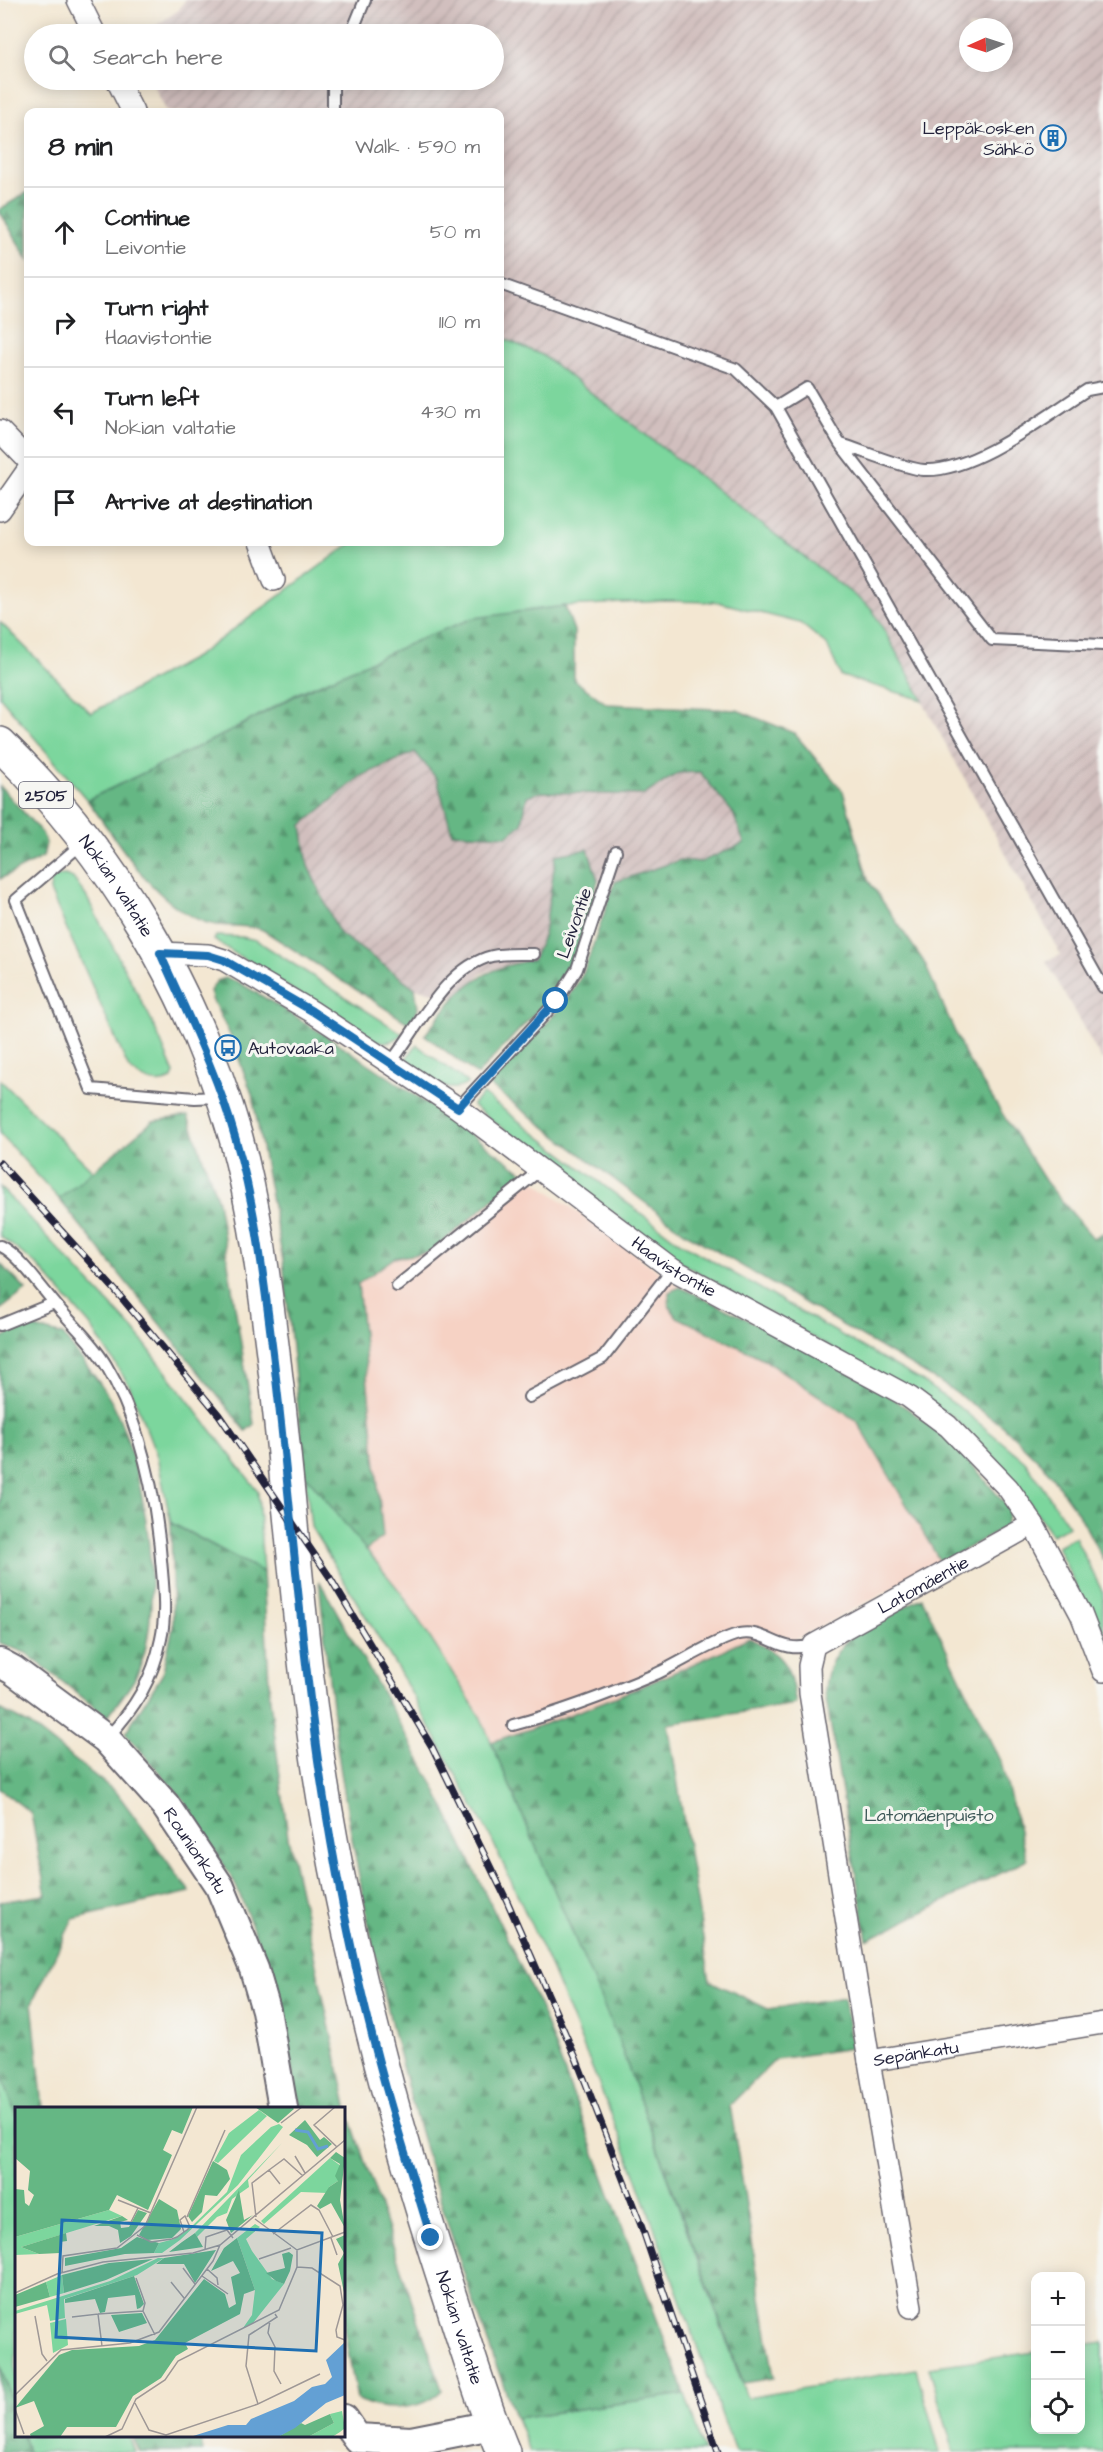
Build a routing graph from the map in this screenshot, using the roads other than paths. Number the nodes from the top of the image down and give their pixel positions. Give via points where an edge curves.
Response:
1 (78, 0) edge
2 (365, 0) edge
3 (90, 24) edge
4 (355, 24) edge
5 (122, 90) edge
6 (333, 90) edge
7 (131, 108) edge
8 (333, 108) edge
9 (504, 285) edge
10 (1103, 387) edge
11 (776, 407) junction
12 (0, 431) edge
13 (840, 444) junction
14 (24, 456) edge
15 (24, 476) edge
16 (0, 510) edge
17 (261, 546) edge
18 (274, 580) dead end
19 (1103, 645) edge
20 (3, 747) edge
21 (87, 840) junction
22 (616, 851) dead end
23 (160, 953) junction
24 (534, 954) dead end
25 (1103, 987) edge
26 (391, 1062) junction
27 (222, 1097) junction
28 (458, 1108) junction
29 (540, 1170) junction
30 (0, 1246) edge
31 (672, 1269) junction
32 (397, 1286) dead end
33 (54, 1303) junction
34 (0, 1325) edge
35 (528, 1396) dead end
36 (1033, 1524) junction
37 (814, 1645) junction
38 (0, 1663) edge
39 (1103, 1671) edge
40 (513, 1725) dead end
41 (106, 1739) junction
42 (1103, 2024) edge
43 (869, 2061) junction
44 (283, 2107) edge
45 (911, 2307) dead end
46 (345, 2421) edge
47 (497, 2439) edge

1 - 3 street
2 - 4 lane
5 - 7 street
6 - 8 lane
9 - 11 lane via 736,369
10 - 13 lane via 1087,390 984,455 957,465 924,471
11 - 13 lane via 807,388
11 - 25 lane
12 - 14 street
13 - 19 lane via 992,640
15 - 16 street
17 - 18 street
20 - 21 main road, Nokian valtatie / 2505
21 - 23 main road, Nokian valtatie / 2505
21 - 27 lane via 16,900 92,1089
22 - 28 lane, Leivontie via 577,969 556,1001
23 - 26 street, Haavistontie via 208,955 224,960
23 - 27 main road, Nokian valtatie / 2505
24 - 26 lane via 490,957 469,966 444,987
26 - 28 street, Haavistontie
27 - 47 main road, Nokian valtatie / 2505 via 236,1138 268,1314 319,1768 344,1908 375,2048 431,2238
28 - 29 street, Haavistontie
29 - 31 street, Haavistontie
29 - 32 lane
30 - 33 lane
31 - 35 lane via 603,1358
31 - 36 street, Haavistontie via 909,1397 981,1457
33 - 34 lane
33 - 41 lane via 105,1363 128,1406 142,1449 160,1546 162,1638 150,1676 133,1710
36 - 37 street, Latomäentie
36 - 39 street, Haavistontie via 1081,1614
37 - 40 lane via 789,1649 754,1634 738,1634 647,1678 556,1714
37 - 43 street via 809,1666 810,1693
38 - 41 main road, Rounionkatu
41 - 44 main road, Rounionkatu via 165,1805 220,1887 254,1969 266,2010
42 - 43 street, Sepänkatu
43 - 45 street, Sepänkatu
46 - 47 main road via 357,2439

